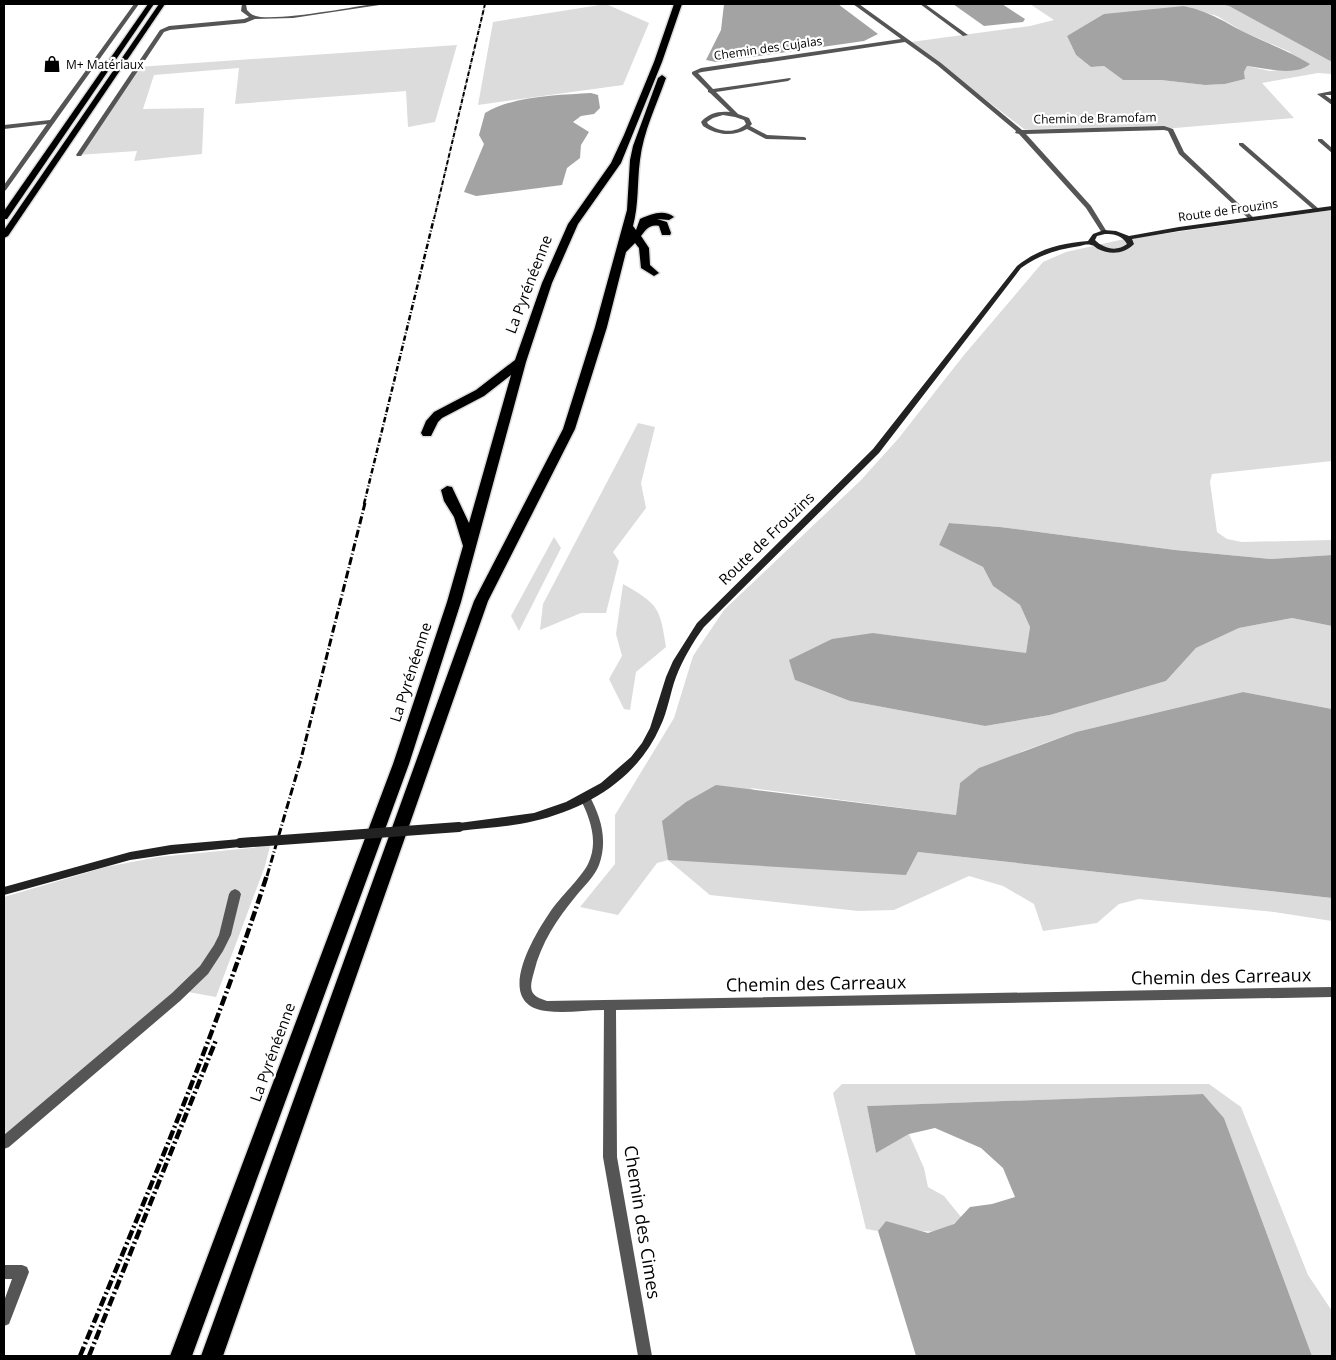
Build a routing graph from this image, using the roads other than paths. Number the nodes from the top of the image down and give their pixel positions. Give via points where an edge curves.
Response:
1 (136, 4) edge
2 (151, 4) edge
3 (162, 4) edge
4 (244, 4) edge
5 (383, 4) edge
6 (678, 4) edge
7 (688, 4) edge
8 (856, 4) edge
9 (922, 4) edge
10 (255, 17) junction
11 (965, 35) dead end
12 (905, 40) junction
13 (788, 79) dead end
14 (710, 92) junction
15 (1332, 93) edge
16 (1332, 103) edge
17 (736, 114) junction
18 (49, 122) junction
19 (4, 127) edge
20 (747, 127) junction
21 (1019, 132) junction
22 (804, 139) dead end
23 (1320, 140) dead end
24 (1241, 144) dead end
25 (1332, 151) edge
26 (80, 155) dead end
27 (4, 189) edge
28 (1332, 208) edge
29 (1317, 210) junction
30 (4, 217) edge
31 (670, 217) dead end
32 (1252, 219) junction
33 (628, 226) junction
34 (639, 232) junction
35 (1104, 232) junction
36 (666, 233) dead end
37 (4, 236) edge
38 (1128, 238) junction
39 (1093, 242) junction
40 (621, 251) junction
41 (654, 273) dead end
42 (520, 362) junction
43 (427, 433) dead end
44 (447, 490) dead end
45 (469, 546) junction
46 (585, 798) junction
47 (4, 891) edge
48 (235, 894) dead end
49 (1332, 992) edge
50 (610, 1004) junction
51 (4, 1144) edge
52 (4, 1272) edge
53 (4, 1319) edge
54 (181, 1356) edge
55 (212, 1356) edge
56 (645, 1356) edge

1 - 18 street
2 - 30 main road
3 - 37 main road
4 - 10 street via 244,11
5 - 10 street via 316,14
6 - 42 highway, La Pyrénéenne via 629,135 616,163 573,224 547,283
7 - 33 highway via 638,146
8 - 12 street
9 - 11 street
10 - 26 street via 162,31
12 - 14 street, Chemin des Cujalas via 694,73
12 - 21 street via 939,64
13 - 14 street
14 - 17 street, Chemin des Cujalas
15 - 16 street via 1320,94
17 - 20 street, Chemin des Cujalas via 747,119
17 - 20 street via 715,115 704,122 708,128 718,131 738,131
18 - 19 street
18 - 27 street
20 - 22 street, Chemin des Cujalas via 766,137
21 - 32 street, Chemin de Bramofam via 1171,130 1181,153
21 - 35 street via 1089,207
23 - 25 street
24 - 29 street
28 - 29 main road, Route de Frouzins
29 - 32 main road, Route de Frouzins
31 - 34 highway via 649,218
32 - 38 main road, Route de Frouzins
33 - 34 highway
33 - 40 highway
34 - 36 highway via 649,223 660,223 665,226
34 - 40 highway
34 - 41 highway via 646,266
35 - 38 main road, Route de Frouzins
35 - 39 main road via 1092,237
38 - 39 main road, Route de Frouzins via 1131,244 1120,250 1101,248
39 - 46 main road, Route de Frouzins via 1049,249 1019,267 876,451 706,618 674,669 658,720 645,747 619,775
40 - 55 highway via 569,429 481,601
42 - 43 highway via 480,393 438,416 428,426
42 - 45 highway, La Pyrénéenne
44 - 45 highway via 461,517
45 - 54 highway, La Pyrénéenne via 401,764
46 - 47 main road, Route de Frouzins, bridge via 533,817 459,827 240,843 132,856
46 - 50 street, Chemin des Carreaux via 598,826 597,855 593,866 550,918 540,936 524,986 526,996 534,1003 547,1006
48 - 51 street via 225,935 204,970
49 - 50 street, Chemin des Carreaux
50 - 56 street, Chemin des Cimes via 610,1157
52 - 53 street via 22,1272

